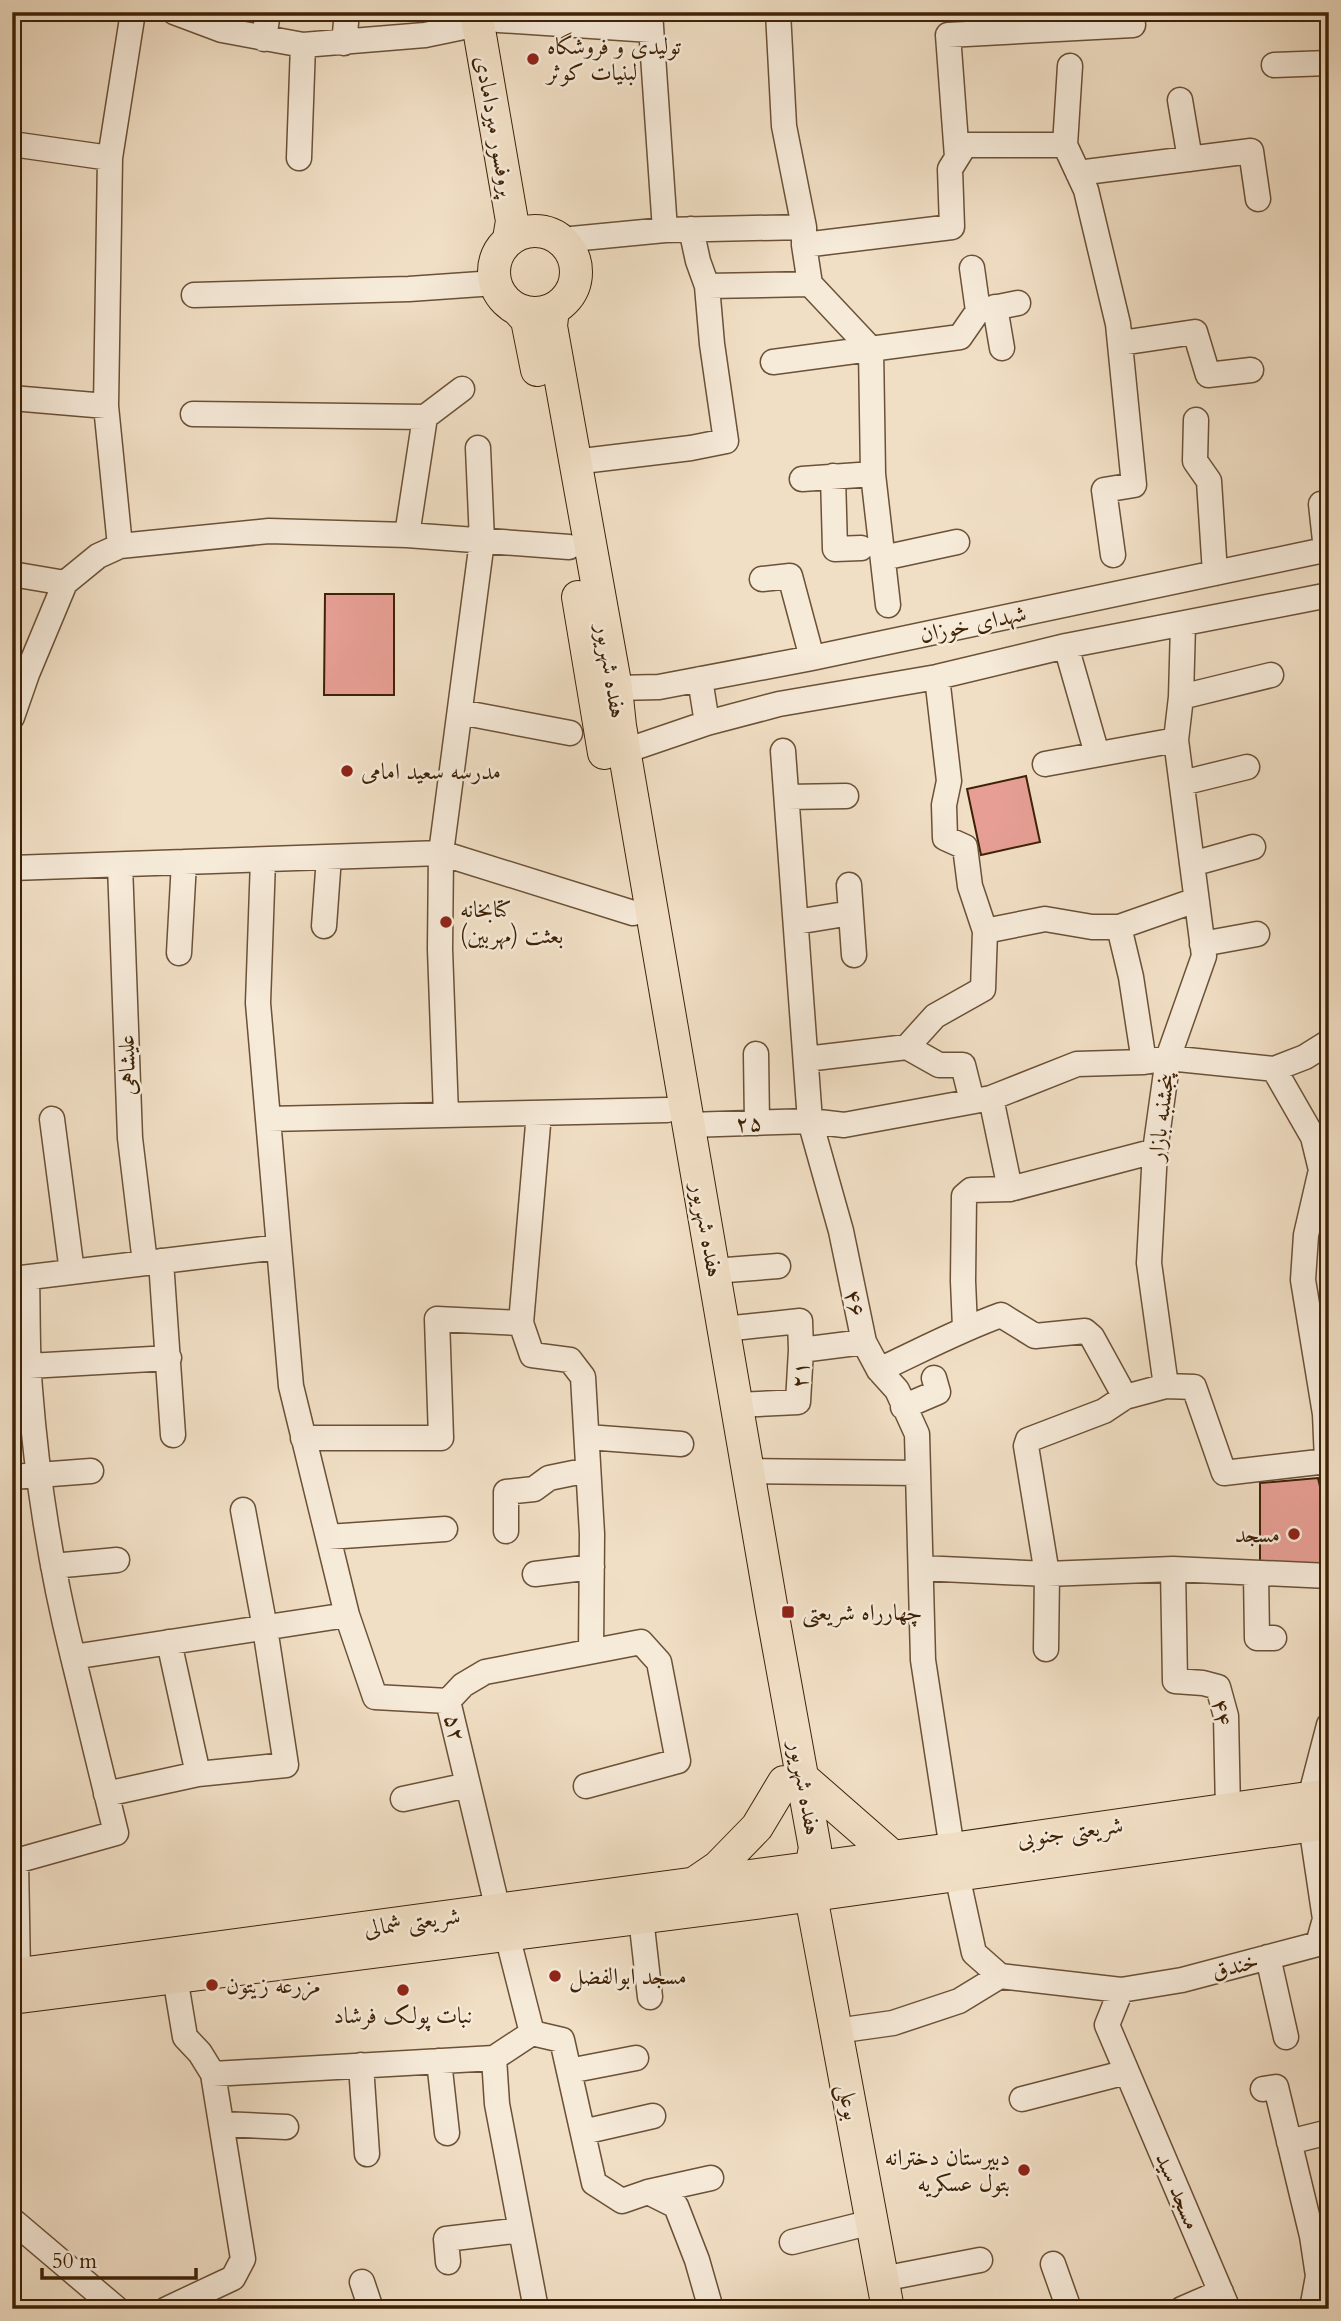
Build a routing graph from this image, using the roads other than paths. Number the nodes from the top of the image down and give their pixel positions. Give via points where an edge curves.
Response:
1 (133, 12) edge
2 (174, 12) edge
3 (268, 12) edge
4 (347, 12) edge
5 (778, 12) edge
6 (488, 17) edge
7 (550, 18) edge
8 (651, 21) edge
9 (1133, 26) dead end
10 (264, 39) junction
11 (344, 43) junction
12 (303, 45) junction
13 (1329, 63) edge
14 (1273, 65) dead end
15 (1070, 66) dead end
16 (1180, 100) dead end
17 (12, 144) edge
18 (1065, 145) junction
19 (957, 157) junction
20 (110, 158) junction
21 (299, 158) dead end
22 (1190, 159) junction
23 (1078, 173) junction
24 (1258, 199) dead end
25 (691, 229) junction
26 (665, 230) junction
27 (551, 235) junction
28 (804, 236) junction
29 (509, 239) junction
30 (972, 268) dead end
31 (495, 283) junction
32 (810, 284) junction
33 (707, 286) junction
34 (194, 295) dead end
35 (997, 307) junction
36 (553, 309) junction
37 (518, 310) junction
38 (1121, 343) junction
39 (1002, 348) dead end
40 (871, 349) junction
41 (773, 362) dead end
42 (1251, 370) dead end
43 (462, 389) dead end
44 (12, 398) edge
45 (106, 406) junction
46 (192, 414) dead end
47 (425, 417) junction
48 (1196, 420) dead end
49 (478, 448) dead end
50 (574, 462) junction
51 (873, 474) junction
52 (833, 476) junction
53 (802, 479) dead end
54 (1321, 504) dead end
55 (407, 535) junction
56 (482, 541) junction
57 (957, 542) dead end
58 (120, 546) junction
59 (569, 547) junction
60 (1327, 550) edge
61 (872, 553) junction
62 (1113, 555) dead end
63 (1215, 573) junction
64 (12, 574) edge
65 (762, 579) dead end
66 (65, 583) junction
67 (1329, 595) edge
68 (888, 605) dead end
69 (1183, 625) junction
70 (1066, 646) junction
71 (812, 658) junction
72 (20, 673) edge
73 (1271, 675) dead end
74 (937, 677) junction
75 (700, 679) junction
76 (616, 688) junction
77 (1181, 697) junction
78 (460, 712) junction
79 (12, 717) edge
80 (707, 723) junction
81 (570, 733) dead end
82 (1176, 740) junction
83 (625, 751) junction
84 (783, 751) dead end
85 (1097, 754) junction
86 (1045, 764) dead end
87 (1247, 767) dead end
88 (1182, 783) junction
89 (846, 796) dead end
90 (787, 797) junction
91 (1253, 848) dead end
92 (441, 853) junction
93 (329, 858) junction
94 (263, 860) junction
95 (184, 862) junction
96 (1192, 864) junction
97 (120, 865) junction
98 (12, 868) edge
99 (849, 885) dead end
100 (1196, 900) junction
101 (633, 913) junction
102 (851, 913) junction
103 (796, 922) junction
104 (324, 926) dead end
105 (1119, 927) junction
106 (985, 931) junction
107 (1257, 934) dead end
108 (1202, 944) junction
109 (179, 953) dead end
110 (853, 955) dead end
111 (1329, 1042) edge
112 (907, 1046) junction
113 (757, 1054) dead end
114 (806, 1059) junction
115 (1156, 1060) junction
116 (1274, 1069) junction
117 (981, 1100) junction
118 (538, 1113) junction
119 (446, 1115) junction
120 (678, 1118) junction
121 (52, 1119) dead end
122 (268, 1119) junction
123 (810, 1121) junction
124 (757, 1123) junction
125 (1155, 1151) junction
126 (1325, 1169) edge
127 (1010, 1189) junction
128 (279, 1247) junction
129 (153, 1262) junction
130 (778, 1266) dead end
131 (714, 1271) junction
132 (72, 1272) junction
133 (19, 1278) edge
134 (521, 1323) junction
135 (965, 1328) junction
136 (724, 1329) junction
137 (864, 1342) junction
138 (801, 1350) junction
139 (169, 1357) junction
140 (29, 1366) junction
141 (879, 1370) junction
142 (934, 1378) dead end
143 (1166, 1386) junction
144 (1125, 1397) junction
145 (737, 1405) junction
146 (903, 1407) junction
147 (173, 1435) dead end
148 (587, 1437) junction
149 (303, 1438) junction
150 (681, 1444) dead end
151 (1328, 1464) edge
152 (589, 1470) junction
153 (91, 1471) dead end
154 (748, 1471) junction
155 (918, 1473) junction
156 (12, 1477) edge
157 (38, 1477) junction
158 (243, 1510) dead end
159 (445, 1529) dead end
160 (506, 1531) dead end
161 (328, 1537) junction
162 (117, 1560) dead end
163 (53, 1566) junction
164 (592, 1567) junction
165 (921, 1568) junction
166 (1173, 1569) junction
167 (1256, 1573) junction
168 (535, 1574) dead end
169 (1046, 1574) junction
170 (1329, 1576) edge
171 (347, 1615) junction
172 (265, 1628) junction
173 (1274, 1638) dead end
174 (169, 1643) junction
175 (1046, 1649) dead end
176 (591, 1651) junction
177 (73, 1657) junction
178 (448, 1701) junction
179 (1329, 1725) edge
180 (198, 1774) junction
181 (794, 1781) junction
182 (468, 1785) junction
183 (586, 1786) dead end
184 (106, 1794) junction
185 (403, 1799) dead end
186 (1228, 1810) junction
187 (1320, 1810) edge
188 (892, 1856) junction
189 (14, 1860) edge
190 (954, 1862) junction
191 (811, 1881) junction
192 (696, 1882) junction
193 (763, 1902) junction
194 (640, 1918) junction
195 (503, 1922) junction
196 (819, 1939) junction
197 (1324, 1943) edge
198 (1268, 1957) junction
199 (1000, 1976) junction
200 (175, 1977) junction
201 (14, 1982) edge
202 (1121, 1990) junction
203 (650, 1997) dead end
204 (836, 2031) junction
205 (531, 2033) junction
206 (1286, 2037) dead end
207 (494, 2058) junction
208 (636, 2058) dead end
209 (439, 2061) junction
210 (361, 2065) junction
211 (569, 2071) junction
212 (1127, 2072) junction
213 (213, 2074) junction
214 (1263, 2089) dead end
215 (1021, 2099) dead end
216 (653, 2116) dead end
217 (222, 2124) junction
218 (286, 2127) dead end
219 (583, 2132) junction
220 (1329, 2132) edge
221 (447, 2133) dead end
222 (1289, 2142) junction
223 (367, 2154) dead end
224 (711, 2178) dead end
225 (648, 2192) junction
226 (12, 2220) edge
227 (872, 2222) junction
228 (521, 2230) junction
229 (792, 2242) dead end
230 (1321, 2247) edge
231 (980, 2260) dead end
232 (448, 2262) dead end
233 (1053, 2264) dead end
234 (362, 2282) dead end
235 (885, 2294) edge
236 (1225, 2300) edge
237 (117, 2309) edge
238 (167, 2309) edge
239 (371, 2309) edge
240 (536, 2309) edge
241 (711, 2309) edge
242 (1069, 2309) edge
243 (1182, 2309) edge
244 (1312, 2309) edge

1 - 20 street
2 - 10 street
3 - 10 street
4 - 11 street
5 - 28 street via 784,126
6 - 7 street
6 - 11 street via 425,36
6 - 27 main road, پروفسور میردامادی via 533,218
6 - 29 main road, پروفسور میردامادی via 512,221
7 - 8 street
8 - 26 street
9 - 19 street via 948,35
10 - 12 street
11 - 12 street
12 - 21 street
13 - 14 street
15 - 18 street
16 - 22 street
17 - 20 street
18 - 19 street via 965,145
18 - 23 street
19 - 28 street via 950,169 952,227
20 - 45 street
22 - 23 street
22 - 24 street via 1251,151
23 - 38 street via 1086,190
25 - 26 street
25 - 28 street
25 - 33 street
26 - 27 street
27 - 29 main road via 522,232
27 - 36 main road via 570,250 576,277 572,290
28 - 32 street
29 - 31 main road via 495,260
30 - 35 street
31 - 34 street
31 - 37 main road via 503,299
32 - 33 street
32 - 40 street
33 - 50 street via 726,441
35 - 39 street
35 - 40 street via 960,337
36 - 37 main road via 540,313
36 - 50 main road, هفده شهریور via 551,326
37 - 59 main road, هفده شهریور via 529,328
38 - 42 street via 1195,332 1208,375
38 - 62 street via 1134,485 1104,490
40 - 41 street
40 - 51 street
43 - 47 street
44 - 45 street
45 - 58 street
46 - 47 street
47 - 55 street
48 - 63 street via 1195,461 1209,481
49 - 56 street
50 - 76 main road, هفده شهریور
51 - 52 street
51 - 61 street
52 - 53 street
52 - 61 street via 835,549
54 - 60 street
55 - 56 street
55 - 58 street via 269,531
56 - 59 street
56 - 78 street
57 - 61 street
58 - 66 street
59 - 101 main road, هفده شهریور
60 - 63 street, شهدای خوزان
61 - 68 street
63 - 71 street, شهدای خوزان
64 - 66 street
65 - 71 street via 790,576
66 - 72 street
67 - 69 street, شهدای خوزان
69 - 70 street, شهدای خوزان
69 - 77 street, پنجشنبه بازار
70 - 74 street, شهدای خوزان
70 - 85 street
71 - 75 street, شهدای خوزان
72 - 79 street
73 - 77 street
74 - 80 street, شهدای خوزان via 779,704
74 - 106 street via 949,780 945,838 965,847 970,886
75 - 76 street, شهدای خوزان via 659,687
75 - 80 street
76 - 83 main road, هفده شهریور
77 - 82 street, پنجشنبه بازار
78 - 81 street
78 - 92 street
80 - 83 street, شهدای خوزان
82 - 85 street
82 - 88 street, پنجشنبه بازار
83 - 120 main road, هفده شهریور
84 - 90 street, ۴۶
85 - 86 street
87 - 88 street
88 - 96 street, پنجشنبه بازار
89 - 90 street
90 - 103 street, ۴۶
91 - 96 street
92 - 93 street
92 - 101 street
92 - 119 street
93 - 94 street
93 - 104 street
94 - 95 street
94 - 122 street via 258,1003
95 - 97 street
95 - 109 street
96 - 100 street, پنجشنبه بازار
97 - 98 street
97 - 129 street, علیشاهی via 130,1138
99 - 102 street
100 - 105 street
100 - 108 street, پنجشنبه بازار
101 - 120 main road, هفده شهریور
102 - 103 street
102 - 110 street
103 - 114 street, ۴۶
105 - 106 street via 1045,919
105 - 115 street
106 - 112 street via 983,989 935,1016
107 - 108 street
108 - 115 street, پنجشنبه بازار via 1204,956
111 - 116 street via 1305,1058
112 - 114 street
112 - 117 street via 939,1065 963,1065
113 - 124 street
114 - 123 street, ۴۶
115 - 116 street, ۲۵
115 - 117 street, ۲۵ via 1077,1064
115 - 125 street, پنجشنبه بازار
116 - 126 street via 1313,1137
117 - 123 street, ۲۵ via 844,1125
117 - 127 street
118 - 119 street, ۲۵
118 - 120 street, ۲۵
118 - 134 street
119 - 122 street, ۲۵
120 - 124 street, ۲۵
120 - 131 main road, هفده شهریور
120 - 181 main road, هفده شهریور
121 - 132 street
122 - 128 street
123 - 124 street, ۲۵
123 - 137 street, ۴۶ via 841,1231
125 - 127 street
125 - 143 street, پنجشنبه بازار via 1149,1263
126 - 151 street via 1306,1235 1303,1280 1325,1414
127 - 135 street via 971,1190 964,1196
128 - 129 street
128 - 149 street via 291,1386
129 - 132 street
129 - 139 street, علیشاهی
130 - 131 street
131 - 136 main road, هفده شهریور
132 - 133 street
133 - 140 street
134 - 148 street via 532,1355 570,1360 583,1377
134 - 149 street via 437,1320 440,1438
135 - 141 street
135 - 144 street via 1001,1315 1035,1336 1085,1331
136 - 138 street via 800,1321
136 - 145 main road, هفده شهریور
137 - 138 street, ۲۱
137 - 141 street, ۴۶
138 - 145 street, ۲۱ via 798,1402
139 - 140 street
139 - 147 street, علیشاهی
140 - 157 street
141 - 146 street, ۴۶ via 897,1390
142 - 146 street via 938,1392
143 - 144 street
143 - 151 street via 1194,1387 1224,1474
144 - 169 street via 1104,1411 1028,1440
145 - 154 main road, هفده شهریور
146 - 155 street, ۴۶ via 917,1434
148 - 150 street
148 - 152 street
149 - 161 street
152 - 160 street via 549,1478 534,1489 506,1492
152 - 164 street
153 - 157 street
154 - 155 street
154 - 181 main road, هفده شهریور
155 - 165 street, ۴۶
156 - 157 street
157 - 163 street
158 - 172 street
159 - 161 street
161 - 171 street
162 - 163 street
163 - 177 street
164 - 168 street
164 - 176 street
165 - 169 street
165 - 190 street via 923,1660
166 - 167 street
166 - 169 street
166 - 186 street, ۴۴ via 1175,1681 1218,1687 1226,1716
167 - 170 street
167 - 173 street via 1257,1638
169 - 175 street
171 - 172 street
171 - 178 street, ۵۲ via 374,1697
172 - 174 street
172 - 180 street via 286,1765
174 - 177 street
174 - 180 street
176 - 178 street via 485,1672
176 - 183 street via 641,1642 659,1662 678,1760
177 - 184 street
178 - 182 street, ۵۲
179 - 187 street
180 - 184 street
181 - 188 main road
181 - 191 main road, هفده شهریور via 795,1844
181 - 192 main road via 719,1867
182 - 185 street
182 - 195 street, ۵۲
184 - 189 street via 116,1833
186 - 187 main road, شریعتی جنوبی
186 - 190 main road, شریعتی جنوبی
187 - 190 main road, شریعتی جنوبی
187 - 197 street, خندق
188 - 190 main road, شریعتی جنوبی
188 - 191 main road, شریعتی جنوبی
189 - 201 street
190 - 191 main road, شریعتی جنوبی
190 - 199 street via 974,1953
191 - 192 main road, شریعتی شمالی
191 - 193 main road, شریعتی شمالی
191 - 196 main road, بوعلی
192 - 195 main road, شریعتی شمالی
193 - 194 main road, شریعتی شمالی
193 - 196 main road
194 - 195 main road, شریعتی شمالی
194 - 203 street
195 - 200 main road, شریعتی شمالی
195 - 201 main road, شریعتی شمالی
195 - 205 street, ۵۲
196 - 204 main road, بوعلی
197 - 198 street, خندق
198 - 202 street, خندق via 1182,1980
198 - 206 street
199 - 202 street, خندق
199 - 204 street via 959,2001 892,2024
200 - 201 main road, شریعتی شمالی
200 - 213 street via 185,2037
202 - 212 street via 1107,2025
204 - 227 main road, بوعلی
205 - 207 street
205 - 211 street via 562,2040
207 - 209 street
207 - 228 street via 497,2104
208 - 211 street
209 - 210 street
209 - 221 street
210 - 213 street
210 - 223 street
211 - 219 street
212 - 215 street
212 - 236 street, مسجد سید
213 - 217 street
214 - 222 street via 1276,2087
216 - 219 street
217 - 218 street
217 - 238 street via 243,2259 233,2278
219 - 225 street via 594,2183 622,2201
220 - 222 street
222 - 230 street
224 - 225 street
225 - 241 street via 677,2206
226 - 237 street
227 - 229 street
227 - 235 main road, بوعلی
228 - 232 street via 446,2239
228 - 240 street
230 - 244 street
231 - 235 street
233 - 242 street
234 - 239 street
236 - 243 street

